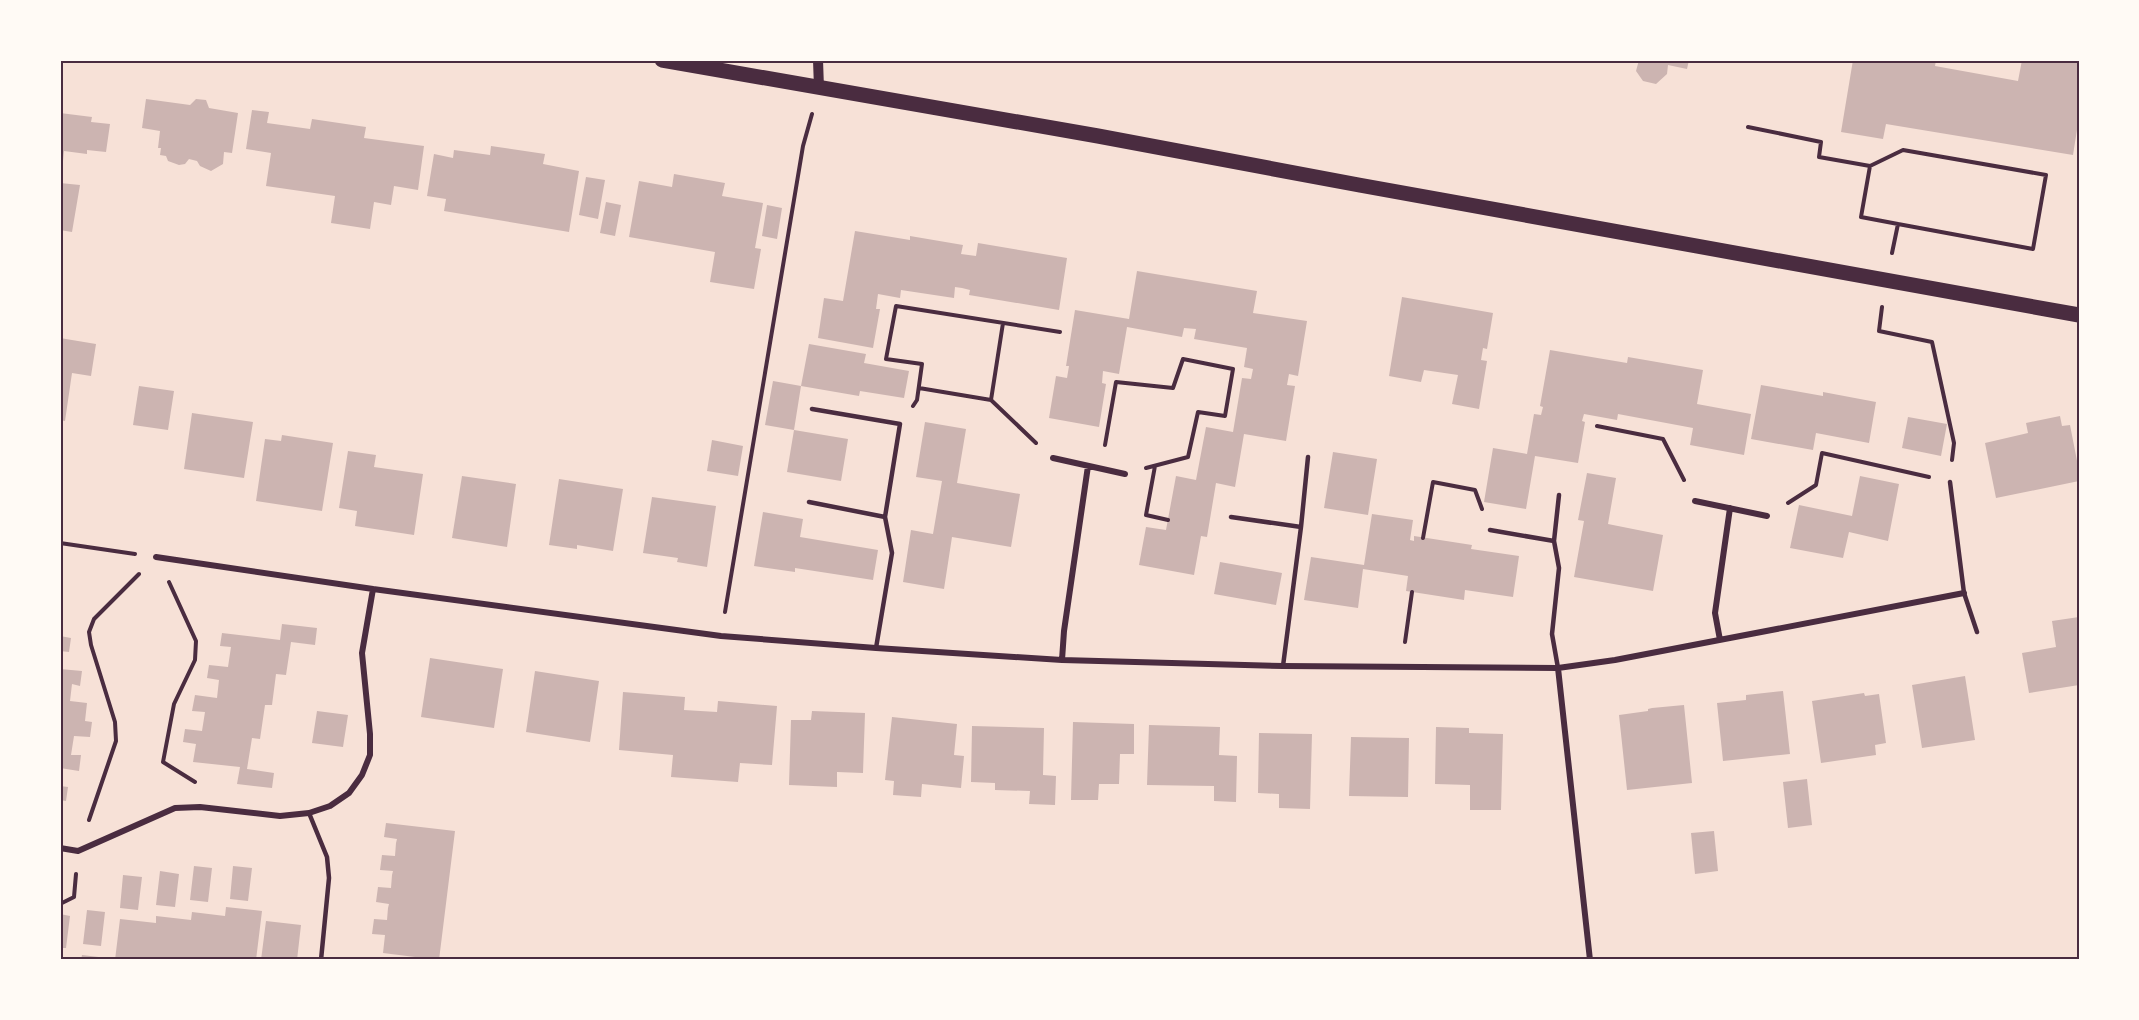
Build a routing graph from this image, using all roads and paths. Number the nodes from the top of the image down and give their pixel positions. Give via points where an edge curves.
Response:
1 (662, 60) edge
2 (819, 60) edge
3 (819, 88) junction
4 (1870, 166) dead end
5 (1898, 224) dead end
6 (2079, 315) edge
7 (1003, 323) junction
8 (1060, 332) dead end
9 (918, 388) junction
10 (991, 400) junction
11 (812, 409) dead end
12 (900, 424) junction
13 (1597, 426) dead end
14 (1308, 457) dead end
15 (1053, 458) joint
16 (1088, 466) junction
17 (1155, 466) junction
18 (1102, 469) junction
19 (1125, 474) joint
20 (1950, 482) joint
21 (1558, 495) dead end
22 (1695, 501) joint
23 (809, 502) dead end
24 (1730, 508) junction
25 (1767, 516) joint
26 (885, 517) junction
27 (1231, 517) dead end
28 (1168, 520) dead end
29 (1301, 527) junction
30 (1490, 531) joint
31 (1423, 538) dead end
32 (1554, 541) junction
33 (60, 543) edge
34 (156, 557) junction
35 (373, 589) junction
36 (1412, 592) dead end
37 (1964, 593) junction
38 (1977, 632) dead end
39 (721, 636) junction
40 (1720, 640) junction
41 (876, 648) junction
42 (1062, 660) junction
43 (1283, 666) junction
44 (1401, 666) junction
45 (1558, 668) junction
46 (200, 807) junction
47 (309, 813) junction
48 (60, 848) edge
49 (78, 851) junction
50 (60, 904) edge
51 (321, 960) edge
52 (1590, 960) edge

1 - 3 main road
2 - 3 street
3 - 6 main road
3 - 39 path via 803,146
4 - 5 path via 1903,150 2046,176 2033,249
7 - 8 path
7 - 9 path via 896,306 886,359 922,364
7 - 10 path
9 - 10 path
9 - 12 path via 917,400
10 - 15 path
11 - 12 lane
12 - 26 lane
13 - 22 path via 1663,439
14 - 29 lane
15 - 16 street
16 - 18 street
16 - 42 street
17 - 18 path via 1188,457 1198,412 1225,416 1233,369 1183,359 1173,388 1116,382
17 - 19 path
17 - 28 path via 1146,515
18 - 19 street
20 - 25 path via 1822,453 1816,485
20 - 37 lane
21 - 32 lane
22 - 24 street
23 - 26 lane
24 - 25 street
24 - 40 street via 1715,613
26 - 41 lane via 892,553
27 - 29 lane
29 - 43 lane
30 - 31 path via 1475,490 1432,482
30 - 32 lane
32 - 45 lane via 1559,567 1552,634
33 - 34 path
34 - 35 street
34 - 46 path via 196,640 195,660 174,704 163,762 199,784
34 - 49 path via 94,619 89,632 115,722 116,741
35 - 39 street
35 - 47 street via 362,653 370,755 349,793 330,806
36 - 44 path
37 - 38 lane
37 - 40 street
39 - 41 street
40 - 45 street
41 - 42 street
42 - 43 street
43 - 44 street
44 - 45 street
45 - 52 street
46 - 47 street via 279,816
46 - 49 street via 175,808
47 - 51 lane via 327,857 329,878
48 - 49 street
49 - 50 path via 74,897

